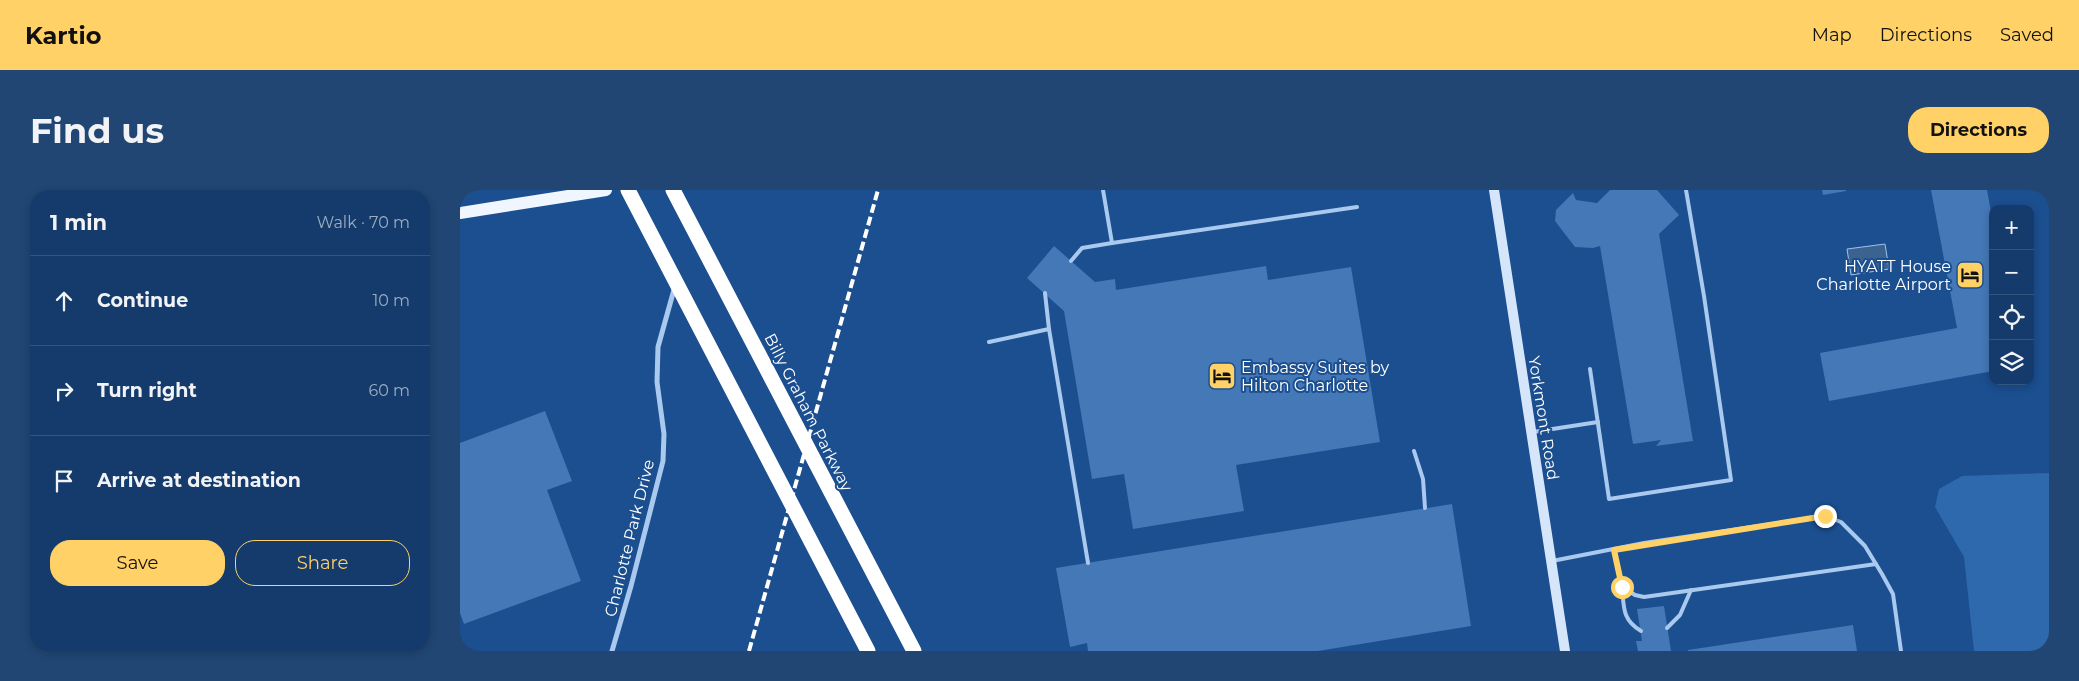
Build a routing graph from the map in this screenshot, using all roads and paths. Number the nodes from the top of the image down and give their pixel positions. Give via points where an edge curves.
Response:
1 (606, 190) edge
2 (628, 190) edge
3 (673, 190) edge
4 (1103, 190) edge
5 (1494, 190) edge
6 (1686, 190) edge
7 (1357, 207) dead end
8 (460, 213) edge
9 (1112, 243) junction
10 (1071, 261) dead end
11 (676, 283) junction
12 (1045, 293) dead end
13 (1049, 329) junction
14 (989, 342) dead end
15 (1590, 369) dead end
16 (1598, 422) junction
17 (1531, 432) junction
18 (1414, 452) dead end
19 (1425, 508) dead end
20 (1614, 550) junction
21 (1551, 561) junction
22 (1088, 563) dead end
23 (1876, 564) junction
24 (1622, 587) junction
25 (1691, 590) junction
26 (1668, 628) dead end
27 (1641, 632) dead end
28 (612, 651) edge
29 (868, 651) edge
30 (914, 651) edge
31 (1565, 651) edge
32 (1901, 651) edge

1 - 8 main road
2 - 11 highway
3 - 30 highway, Billy Graham Parkway
4 - 9 lane
5 - 17 street, Yorkmont Road
6 - 16 lane via 1731,480 1609,500
7 - 9 lane
9 - 10 lane via 1082,248
11 - 28 street, Charlotte Park Drive via 658,347 657,382 664,434 663,461
11 - 29 highway
12 - 13 lane
13 - 14 lane
13 - 22 lane
15 - 16 lane
16 - 17 lane
17 - 21 street, Yorkmont Road
18 - 19 lane via 1423,480
20 - 21 lane
20 - 23 lane via 1825,516 1841,522 1865,546
20 - 24 lane
21 - 31 street, Yorkmont Road
23 - 25 lane
23 - 32 lane via 1892,594
24 - 25 lane via 1644,596
24 - 27 lane via 1626,616 1631,626
25 - 26 lane via 1680,614

